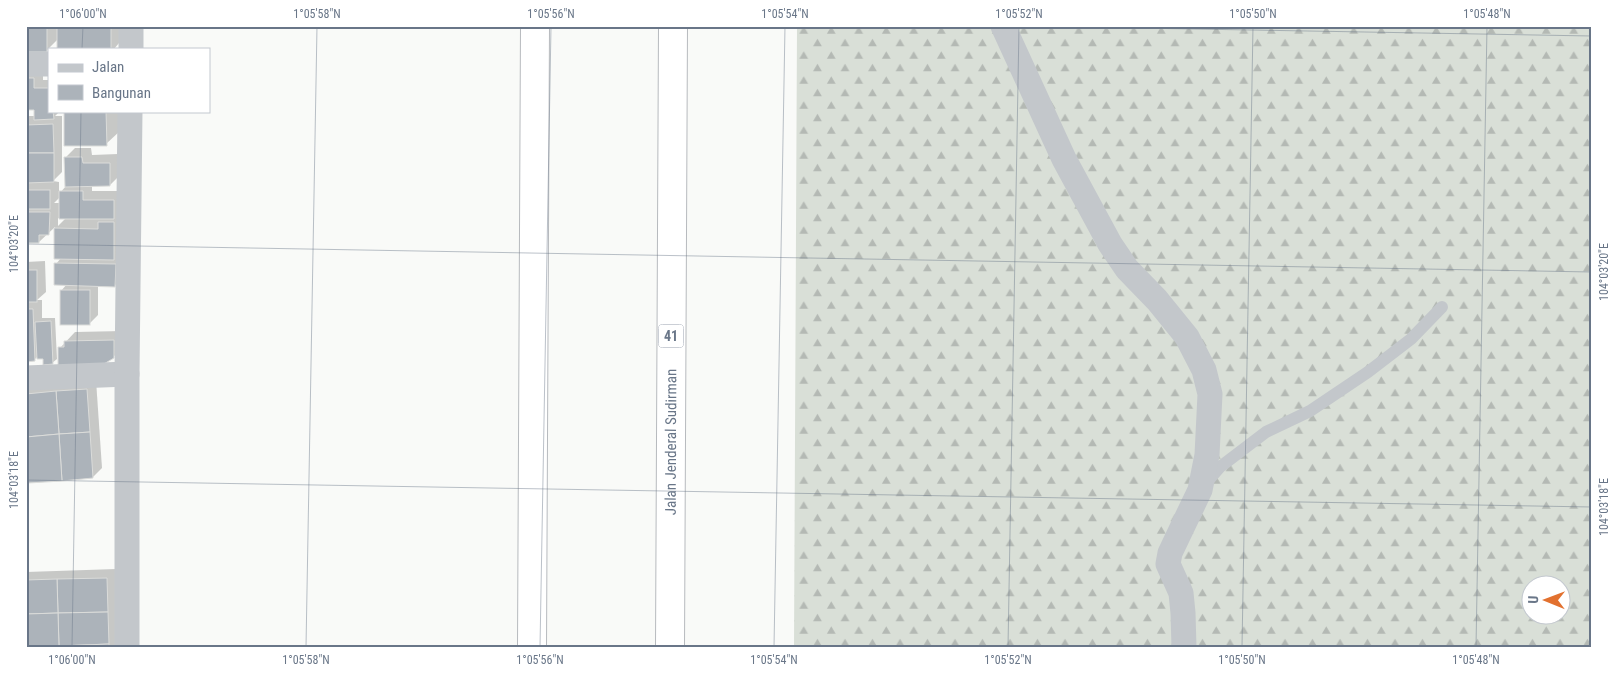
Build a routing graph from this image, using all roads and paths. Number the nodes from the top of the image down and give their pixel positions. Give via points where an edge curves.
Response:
1 (131, 26) edge
2 (535, 26) edge
3 (673, 26) edge
4 (1003, 26) edge
5 (131, 48) edge
6 (26, 64) edge
7 (48, 64) edge
8 (130, 112) edge
9 (1442, 307) dead end
10 (127, 374) junction
11 (26, 378) edge
12 (1200, 490) junction
13 (127, 647) edge
14 (532, 647) edge
15 (670, 647) edge
16 (1184, 647) edge

1 - 5 street
2 - 14 highway
3 - 15 highway, Jalan Jenderal Sudirman / 41
4 - 12 street via 1064,159 1110,244 1187,338 1204,370 1210,394 1207,455
6 - 7 street
8 - 10 street
9 - 12 lane via 1411,339 1368,372 1310,411 1266,432 1220,467
10 - 11 street
10 - 13 street
12 - 16 street via 1170,553 1168,564 1181,593

